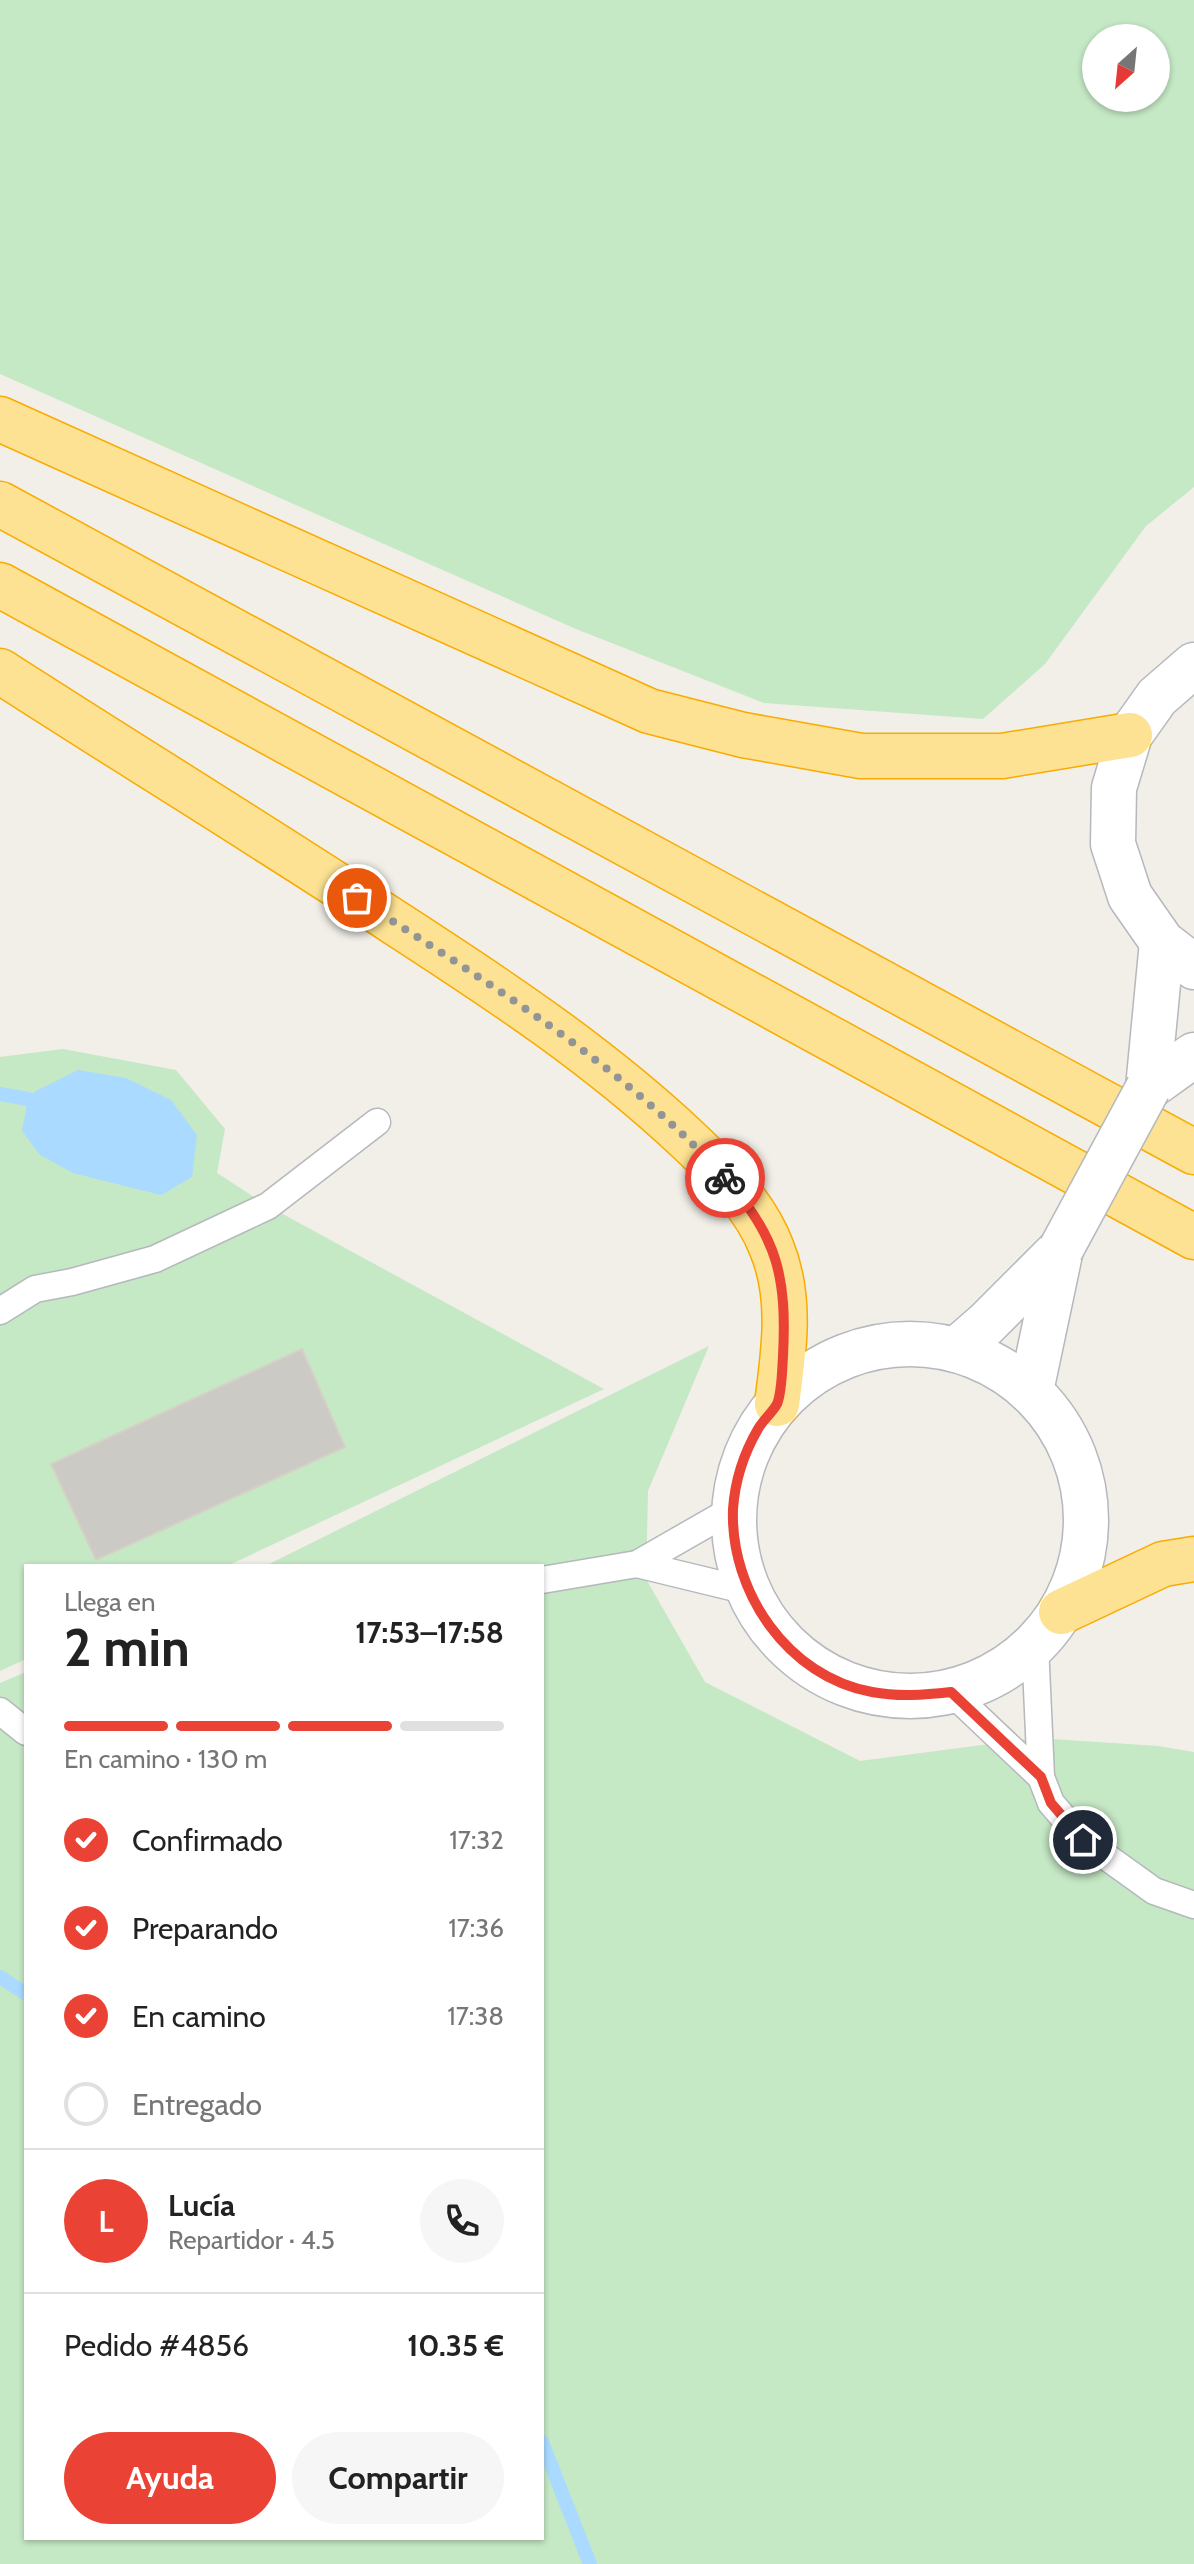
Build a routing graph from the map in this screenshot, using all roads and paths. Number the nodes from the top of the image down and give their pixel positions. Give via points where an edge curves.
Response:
1 (0, 419) edge
2 (0, 504) edge
3 (0, 585) edge
4 (1194, 665) edge
5 (0, 671) edge
6 (1130, 735) junction
7 (1178, 954) edge
8 (1194, 1055) edge
9 (1148, 1088) junction
10 (377, 1122) dead end
11 (1194, 1152) edge
12 (1194, 1237) edge
13 (1061, 1249) junction
14 (0, 1311) edge
15 (956, 1350) junction
16 (1031, 1391) junction
17 (777, 1404) junction
18 (733, 1509) junction
19 (1194, 1559) edge
20 (637, 1564) junction
21 (544, 1580) edge
22 (748, 1591) junction
23 (1061, 1612) junction
24 (1035, 1645) junction
25 (951, 1692) junction
26 (0, 1711) edge
27 (24, 1730) edge
28 (1041, 1777) junction
29 (1194, 1905) edge

1 - 6 highway via 649,711 861,756 1002,756
2 - 11 highway
3 - 12 highway
4 - 6 street via 1157,697
5 - 17 highway via 481,979 611,1072 675,1127 735,1189 772,1247 784,1297
6 - 7 street via 1114,788 1113,844 1130,896
7 - 9 street
8 - 9 street
9 - 13 street, bridge
10 - 14 lane via 268,1206 155,1259 35,1289
13 - 15 street
13 - 16 street
15 - 16 street via 996,1366
15 - 17 street via 907,1343 859,1351 814,1372
16 - 23 street via 1075,1458 1085,1496 1086,1536 1078,1575
17 - 18 street via 746,1453
18 - 20 lane
18 - 22 street via 736,1551
19 - 23 highway via 1163,1564
20 - 21 lane
20 - 22 lane
22 - 25 street via 769,1626 797,1655 831,1678 870,1692
23 - 24 street
24 - 25 street via 1009,1666
24 - 28 lane
25 - 28 lane
26 - 27 lane
28 - 29 lane via 1051,1803 1083,1840 1154,1891

